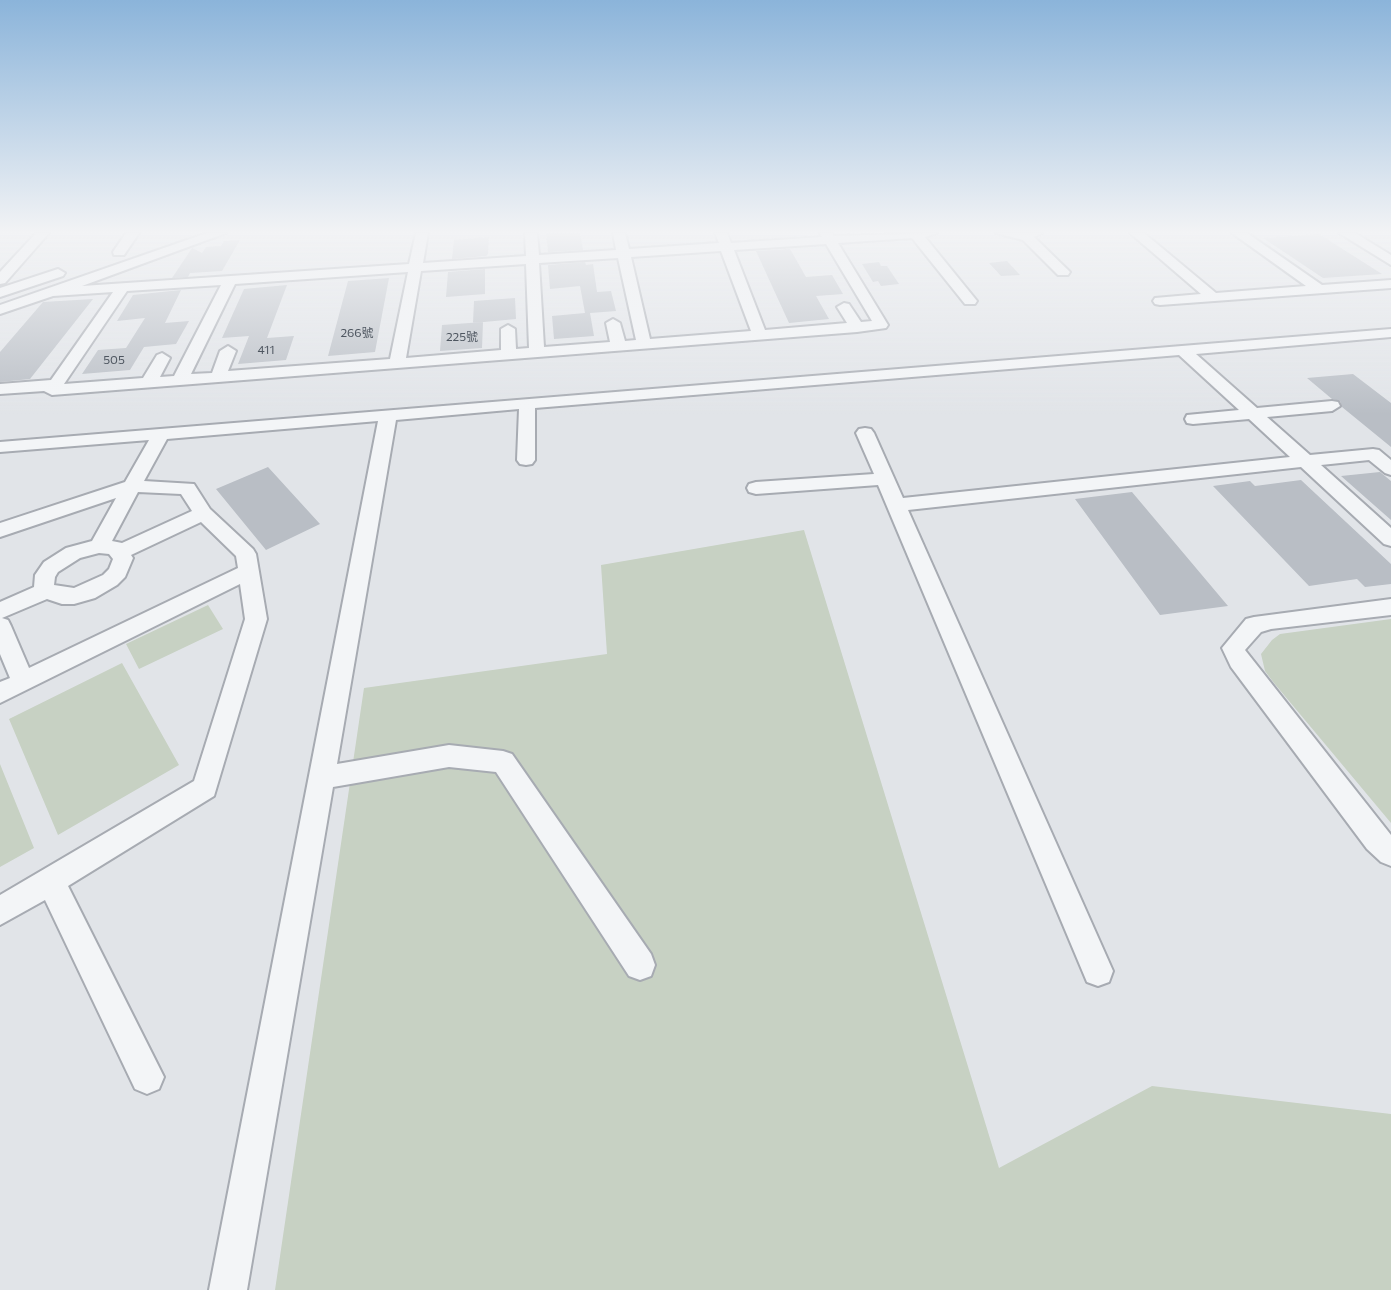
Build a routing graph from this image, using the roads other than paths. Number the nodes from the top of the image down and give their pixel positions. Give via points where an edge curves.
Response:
1 (48, 293) edge
2 (119, 293) edge
3 (224, 293) edge
4 (412, 293) edge
5 (533, 293) edge
6 (632, 293) edge
7 (744, 293) edge
8 (862, 293) edge
9 (964, 293) edge
10 (1209, 293) edge
11 (1264, 293) edge
12 (1214, 297) junction
13 (970, 301) dead end
14 (1161, 301) dead end
15 (844, 307) dead end
16 (0, 310) edge
17 (613, 323) dead end
18 (857, 328) junction
19 (508, 329) dead end
20 (1391, 333) edge
21 (760, 335) junction
22 (644, 344) junction
23 (619, 346) junction
24 (1183, 350) junction
25 (228, 351) dead end
26 (537, 352) junction
27 (509, 354) junction
28 (162, 358) dead end
29 (397, 363) junction
30 (218, 377) junction
31 (180, 380) junction
32 (149, 382) junction
33 (53, 387) junction
34 (0, 389) edge
35 (527, 404) junction
36 (1332, 406) dead end
37 (1253, 413) junction
38 (388, 416) junction
39 (1192, 419) dead end
40 (865, 433) dead end
41 (160, 435) junction
42 (0, 447) edge
43 (526, 460) dead end
44 (1306, 462) junction
45 (1391, 469) edge
46 (885, 479) junction
47 (133, 486) junction
48 (756, 488) dead end
49 (896, 504) junction
50 (203, 513) junction
51 (0, 530) edge
52 (1391, 539) edge
53 (99, 546) junction
54 (120, 552) junction
55 (249, 571) junction
56 (46, 590) junction
57 (1391, 607) edge
58 (0, 611) edge
59 (0, 626) edge
60 (22, 682) junction
61 (0, 693) edge
62 (322, 778) junction
63 (1391, 853) edge
64 (50, 881) junction
65 (0, 911) edge
66 (640, 965) dead end
67 (1098, 971) dead end
68 (147, 1077) dead end
69 (228, 1290) edge

1 - 16 street
2 - 33 street
3 - 31 street
4 - 29 street
5 - 26 street
6 - 22 street
7 - 21 street
8 - 18 street via 881,325
9 - 13 street
10 - 12 street
11 - 12 street
12 - 14 street
15 - 18 street
17 - 23 street
18 - 21 street
19 - 27 street
20 - 24 street
21 - 22 street
22 - 23 street
23 - 26 street
24 - 35 street
24 - 37 street
25 - 30 street
26 - 27 street
27 - 29 street
28 - 32 street
29 - 30 street
30 - 31 street
31 - 32 street
32 - 33 street
33 - 34 street
35 - 38 street
35 - 43 street
36 - 37 street
37 - 39 street
37 - 44 street
38 - 41 street
38 - 62 street
40 - 46 street
41 - 42 street
41 - 47 street
44 - 45 street via 1373,454
44 - 49 street
44 - 52 street
46 - 48 street
46 - 49 street
47 - 50 street via 187,488
47 - 51 street
47 - 53 street
49 - 67 street
50 - 54 street
50 - 55 street via 246,554
53 - 54 street
53 - 56 street via 73,553 51,567 43,583
54 - 56 street via 123,558 118,573 99,587 74,596
55 - 60 street
55 - 64 street via 256,619 205,788
56 - 58 street
57 - 63 street via 1254,625 1233,648 1239,662
59 - 60 street
60 - 61 street
62 - 66 street via 449,756 502,762
62 - 69 street
64 - 65 street
64 - 68 street

